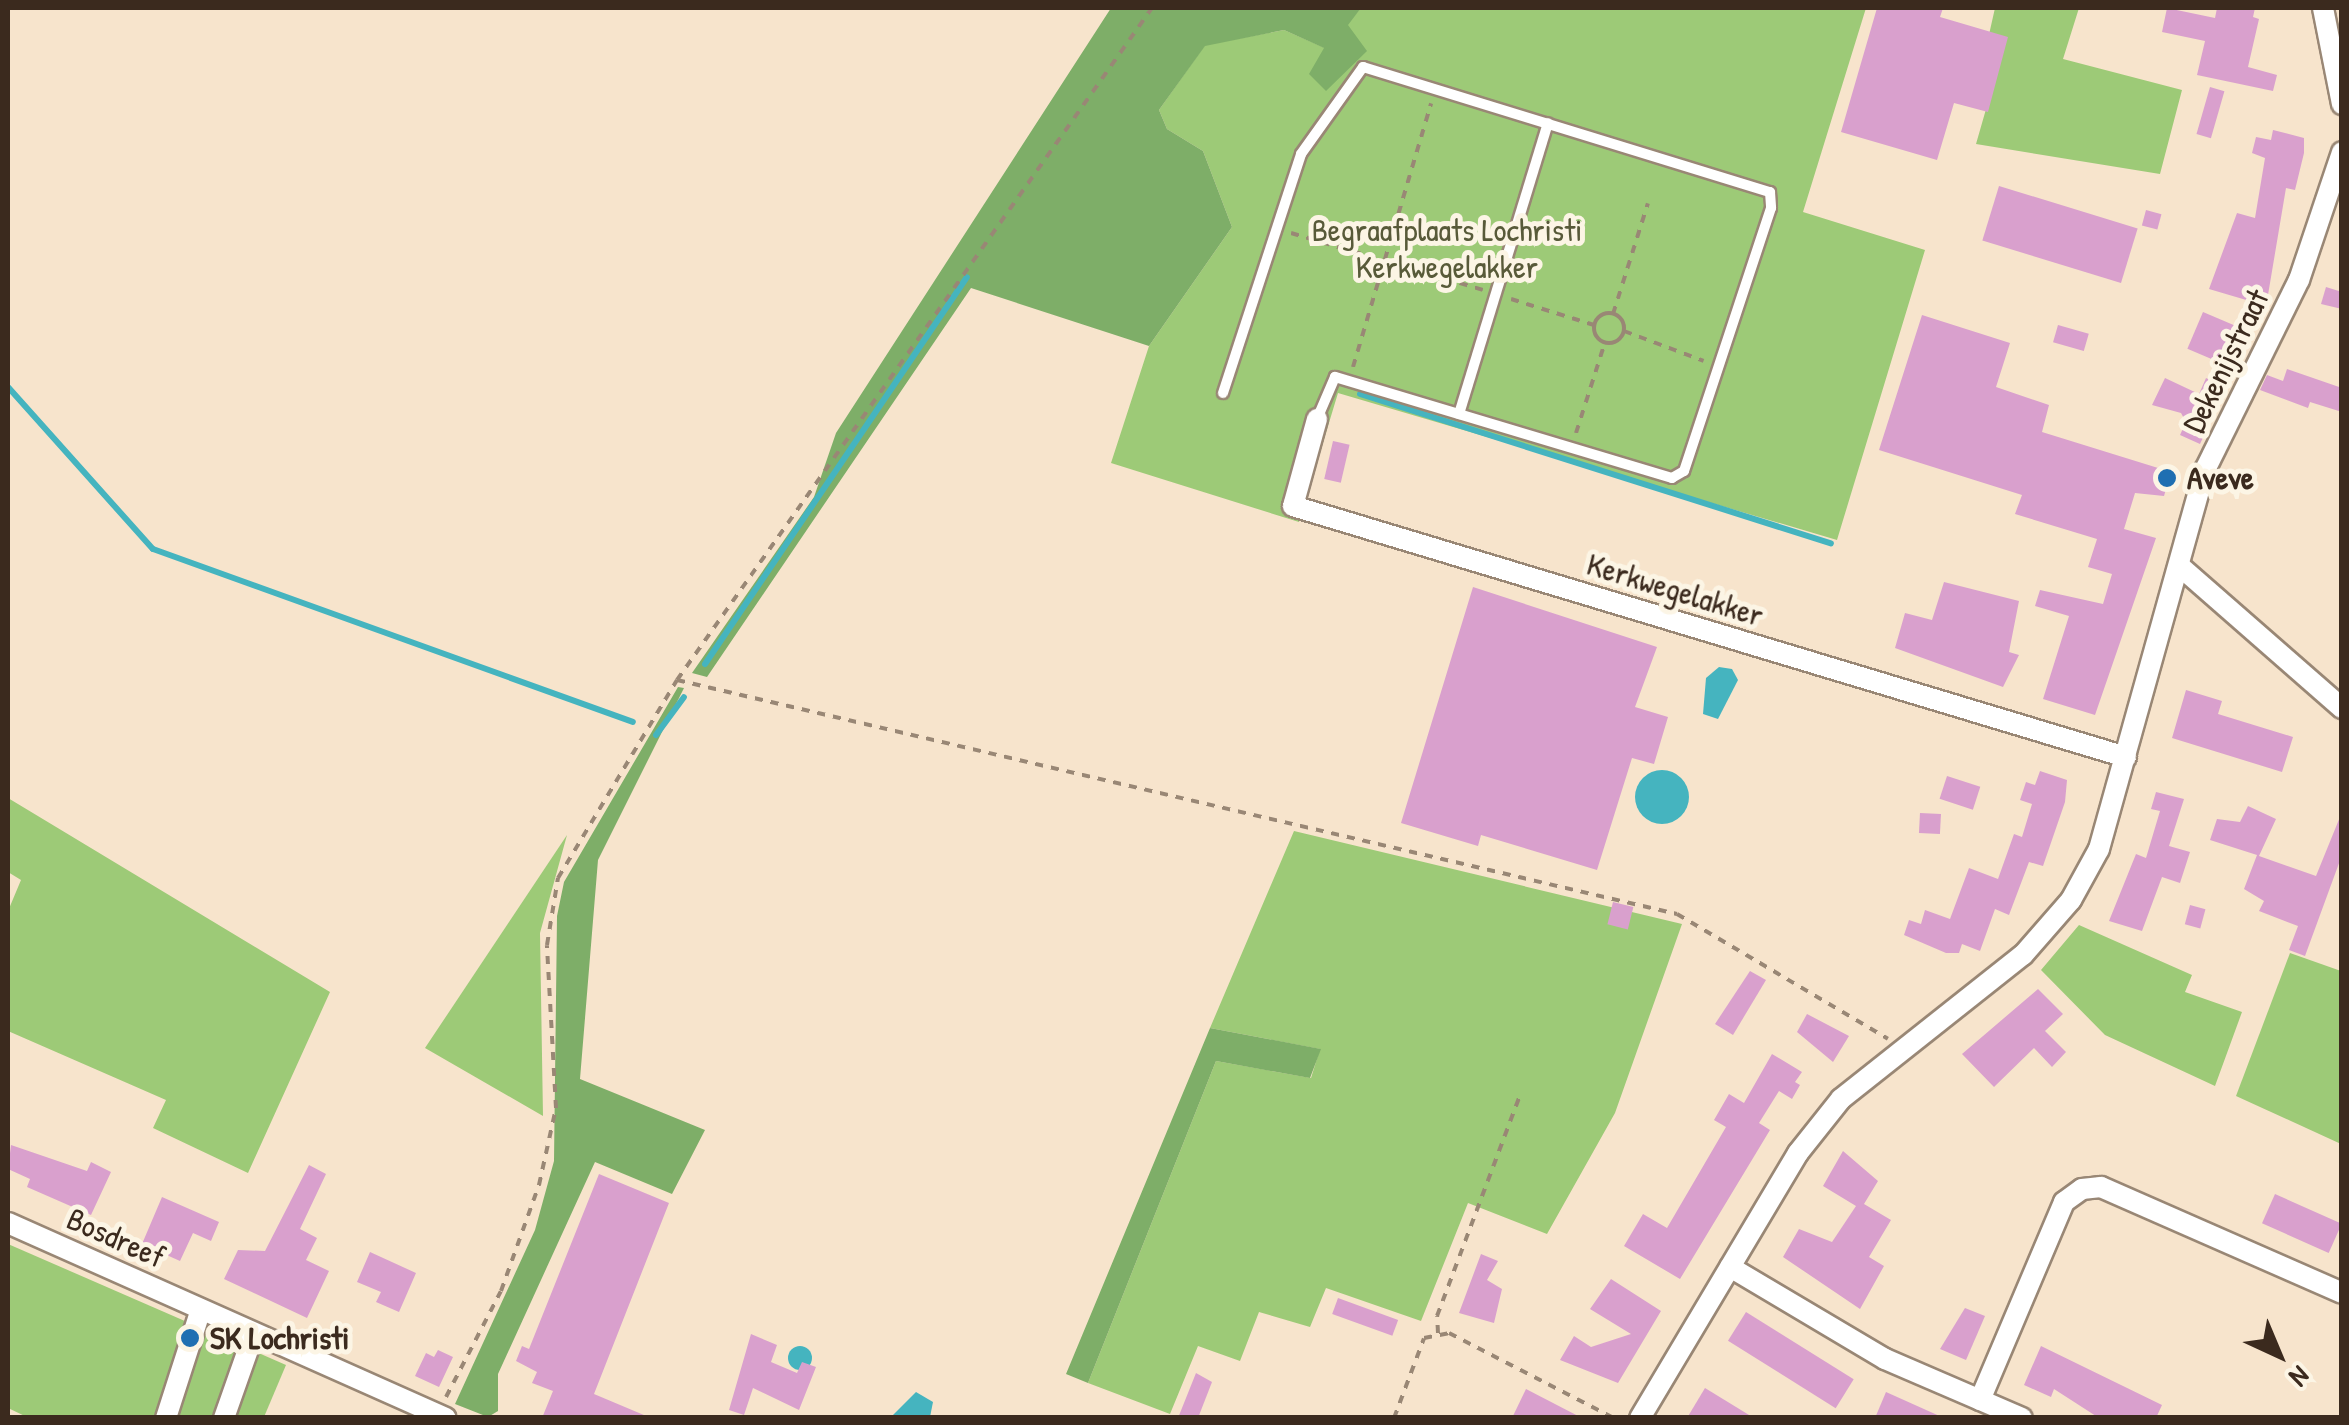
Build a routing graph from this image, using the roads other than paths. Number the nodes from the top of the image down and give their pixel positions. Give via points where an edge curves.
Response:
1 (2323, 8) edge
2 (2342, 104) edge
3 (1548, 124) junction
4 (2342, 152) edge
5 (1222, 393) dead end
6 (1459, 414) junction
7 (1317, 419) joint
8 (2182, 568) junction
9 (2342, 708) edge
10 (2126, 757) junction
11 (8, 1223) edge
12 (1730, 1267) junction
13 (2342, 1293) edge
14 (200, 1309) junction
15 (254, 1333) junction
16 (1980, 1400) junction
17 (440, 1416) edge
18 (166, 1418) edge
19 (224, 1418) edge
20 (1640, 1418) edge
21 (2022, 1418) edge

1 - 2 street
3 - 5 lane via 1362,67 1302,154
3 - 6 lane
3 - 6 lane via 1770,192 1770,208 1684,471 1672,478
4 - 8 street, Dekenijstraat via 2299,280 2205,470
6 - 7 lane via 1334,377
7 - 10 street, Kerkwegelakker via 1293,506
8 - 9 street
8 - 10 street
10 - 12 street via 2099,849 2071,900 2023,955 1840,1100 1798,1154
11 - 14 street, Bosdreef
12 - 16 street via 1885,1359
12 - 20 street
13 - 16 street via 2101,1187 2082,1188 2064,1202
14 - 15 street, Bosdreef
14 - 18 street
15 - 17 street, Bosdreef
15 - 19 street
16 - 21 street

